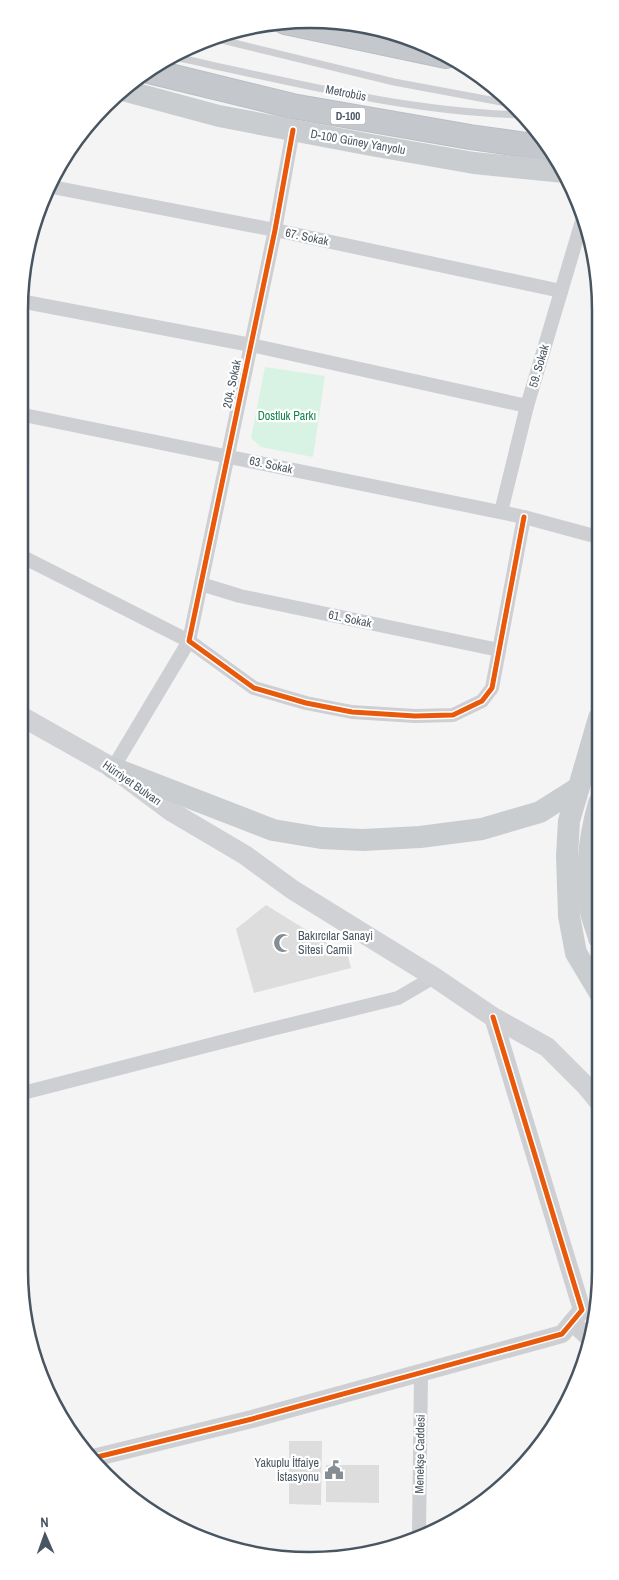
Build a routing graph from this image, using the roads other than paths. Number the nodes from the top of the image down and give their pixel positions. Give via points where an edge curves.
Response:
1 (313, 28) edge
2 (224, 41) edge
3 (420, 51) edge
4 (182, 59) edge
5 (156, 73) edge
6 (129, 93) edge
7 (500, 102) edge
8 (513, 114) edge
9 (293, 130) junction
10 (539, 147) edge
11 (555, 171) edge
12 (56, 188) edge
13 (580, 229) edge
14 (275, 230) junction
15 (561, 290) junction
16 (27, 302) edge
17 (251, 345) junction
18 (527, 406) junction
19 (27, 416) edge
20 (228, 456) junction
21 (501, 512) junction
22 (524, 517) junction
23 (592, 534) edge
24 (27, 559) edge
25 (201, 584) junction
26 (189, 642) junction
27 (499, 650) junction
28 (27, 719) edge
29 (592, 741) edge
30 (113, 768) junction
31 (578, 788) junction
32 (592, 828) edge
33 (592, 916) edge
34 (434, 977) junction
35 (592, 980) edge
36 (493, 1017) junction
37 (27, 1092) edge
38 (592, 1093) edge
39 (572, 1322) junction
40 (584, 1334) edge
41 (421, 1374) junction
42 (98, 1457) edge
43 (419, 1530) edge

1 - 3 highway
2 - 7 lane, Metrobüs via 394,82
4 - 8 lane, Metrobüs via 356,95 440,108
5 - 10 highway, D-100 via 292,106
6 - 9 main road, D-100 Güney Yanyolu via 219,116
9 - 11 main road, D-100 Güney Yanyolu via 474,163
9 - 14 street, 204. Sokak
12 - 14 street, 67. Sokak
13 - 15 street, 59. Sokak
14 - 15 street, 67. Sokak
14 - 17 street, 204. Sokak
15 - 18 street, 59. Sokak
16 - 17 street
17 - 18 street
17 - 20 street, 204. Sokak
18 - 21 street, 59. Sokak
19 - 20 street, 63. Sokak
20 - 21 street, 63. Sokak
20 - 25 street, 204. Sokak
21 - 22 street, 63. Sokak
22 - 23 street, 63. Sokak
22 - 27 street
24 - 26 street
25 - 26 street, 204. Sokak
25 - 27 street, 61. Sokak via 240,596
26 - 27 street via 254,688 352,712 415,716 453,715 482,701 492,688
26 - 30 street, 204. Sokak
28 - 30 main road, Hürriyet Bulvarı
29 - 31 main road
30 - 31 main road via 273,830 321,838 363,840 482,829 540,812
30 - 34 main road, Hürriyet Bulvarı via 172,812 245,855 293,890
31 - 35 main road via 569,821 569,916 576,953
32 - 33 main road via 588,867
34 - 36 main road, Hürriyet Bulvarı
34 - 37 street via 398,998
36 - 38 main road, Hürriyet Bulvarı via 547,1047
36 - 39 street via 582,1310
39 - 40 street
39 - 41 street via 562,1334
41 - 42 street
41 - 43 street, Menekşe Caddesi

